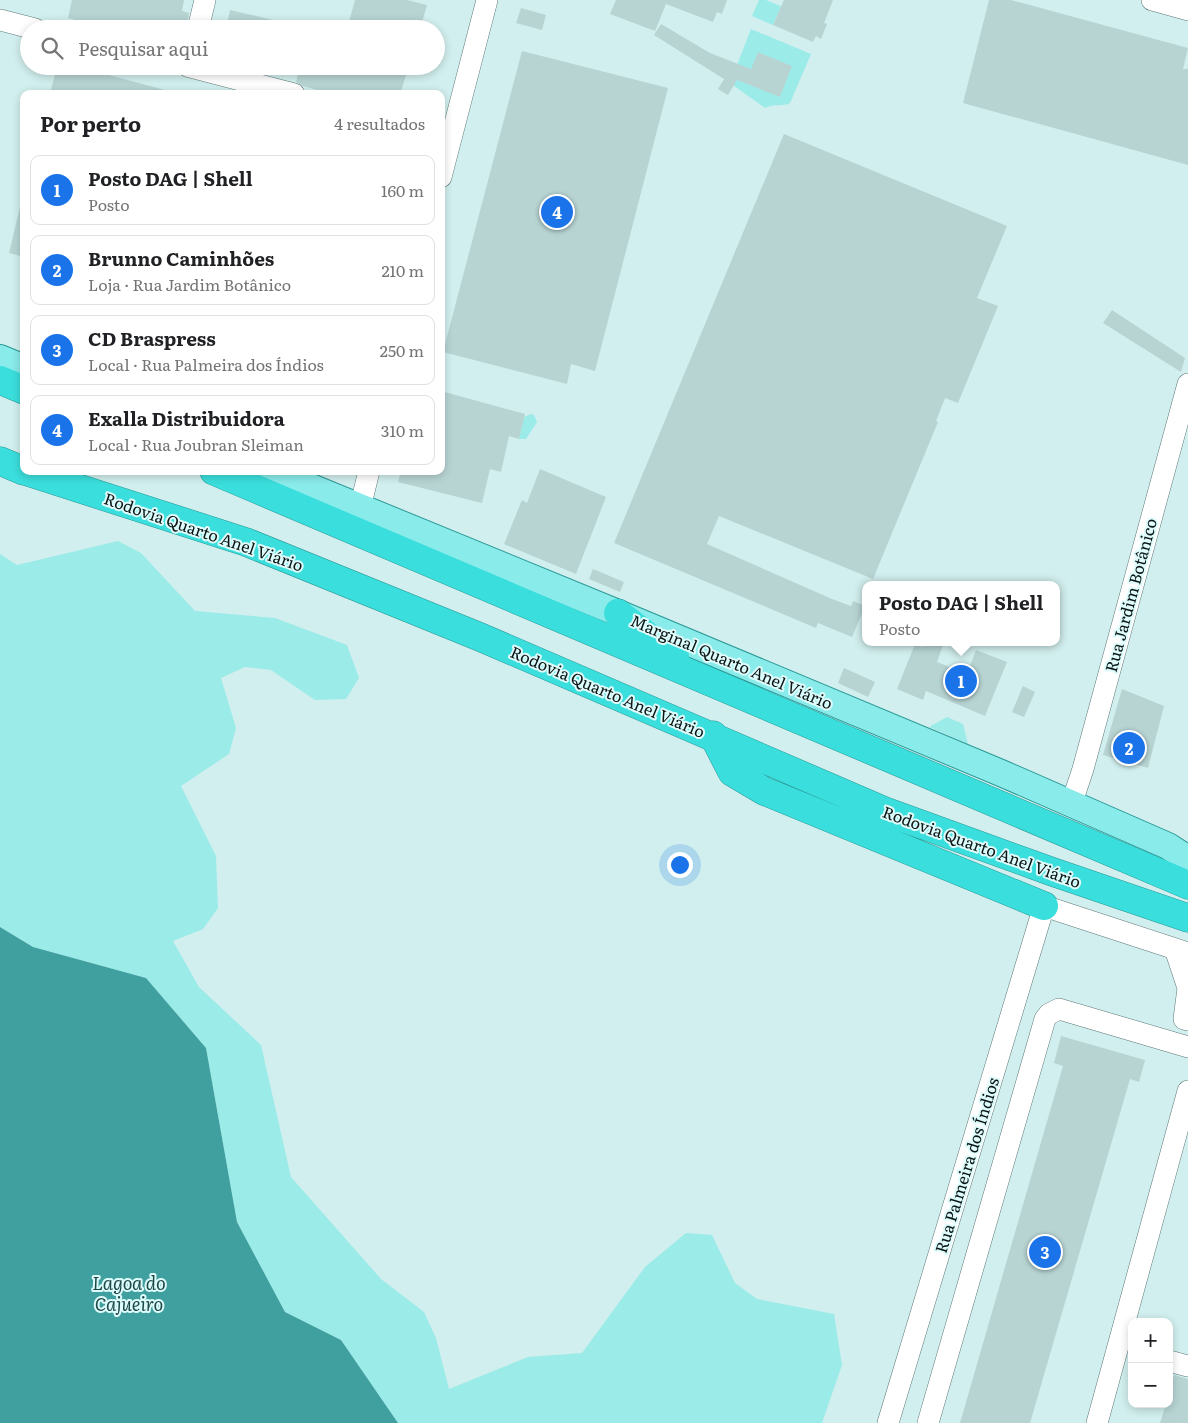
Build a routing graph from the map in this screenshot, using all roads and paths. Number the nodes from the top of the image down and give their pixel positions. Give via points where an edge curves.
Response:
1 (206, 0) edge
2 (487, 0) edge
3 (1152, 0) edge
4 (1188, 10) edge
5 (0, 20) edge
6 (200, 20) edge
7 (20, 25) edge
8 (222, 75) edge
9 (279, 90) edge
10 (447, 133) edge
11 (445, 148) edge
12 (0, 358) edge
13 (20, 366) edge
14 (0, 380) edge
15 (1188, 384) edge
16 (20, 388) edge
17 (0, 461) edge
18 (20, 469) edge
19 (37, 475) edge
20 (223, 475) edge
21 (282, 475) edge
22 (368, 475) edge
23 (360, 508) junction
24 (618, 613) junction
25 (713, 684) junction
26 (712, 735) junction
27 (1070, 804) junction
28 (1061, 832) junction
29 (1188, 859) edge
30 (1050, 871) junction
31 (1188, 885) edge
32 (1044, 906) junction
33 (1188, 918) edge
34 (1182, 951) edge
35 (1188, 988) edge
36 (1186, 1019) edge
37 (1182, 1045) edge
38 (1188, 1091) edge
39 (1125, 1349) edge
40 (1173, 1361) edge
41 (1188, 1366) edge
42 (888, 1423) edge
43 (928, 1423) edge
44 (1097, 1423) edge

1 - 6 street
2 - 10 street
3 - 4 street
5 - 7 street
8 - 9 street
10 - 11 street
12 - 13 main road
14 - 16 highway
15 - 27 street, Rua Jardim Botânico via 1083,769
17 - 18 highway, Rodovia Quarto Anel Viário
19 - 26 highway, Rodovia Quarto Anel Viário via 246,542
20 - 25 highway
21 - 23 main road, Marginal Quarto Anel Viário
22 - 23 street
23 - 24 main road, Marginal Quarto Anel Viário
24 - 25 highway
24 - 27 main road, Marginal Quarto Anel Viário
25 - 28 highway
26 - 30 highway, Rodovia Quarto Anel Viário via 888,812
26 - 32 highway via 732,772 764,791
27 - 29 main road, Marginal Quarto Anel Viário via 1168,846
28 - 30 highway
28 - 31 highway
30 - 33 highway, Rodovia Quarto Anel Viário
32 - 34 street
32 - 42 street, Rua Palmeira dos Índios
34 - 35 street
35 - 36 street
36 - 37 street
37 - 43 street via 1060,1009 1045,1019
38 - 39 street
39 - 44 street
40 - 41 street

